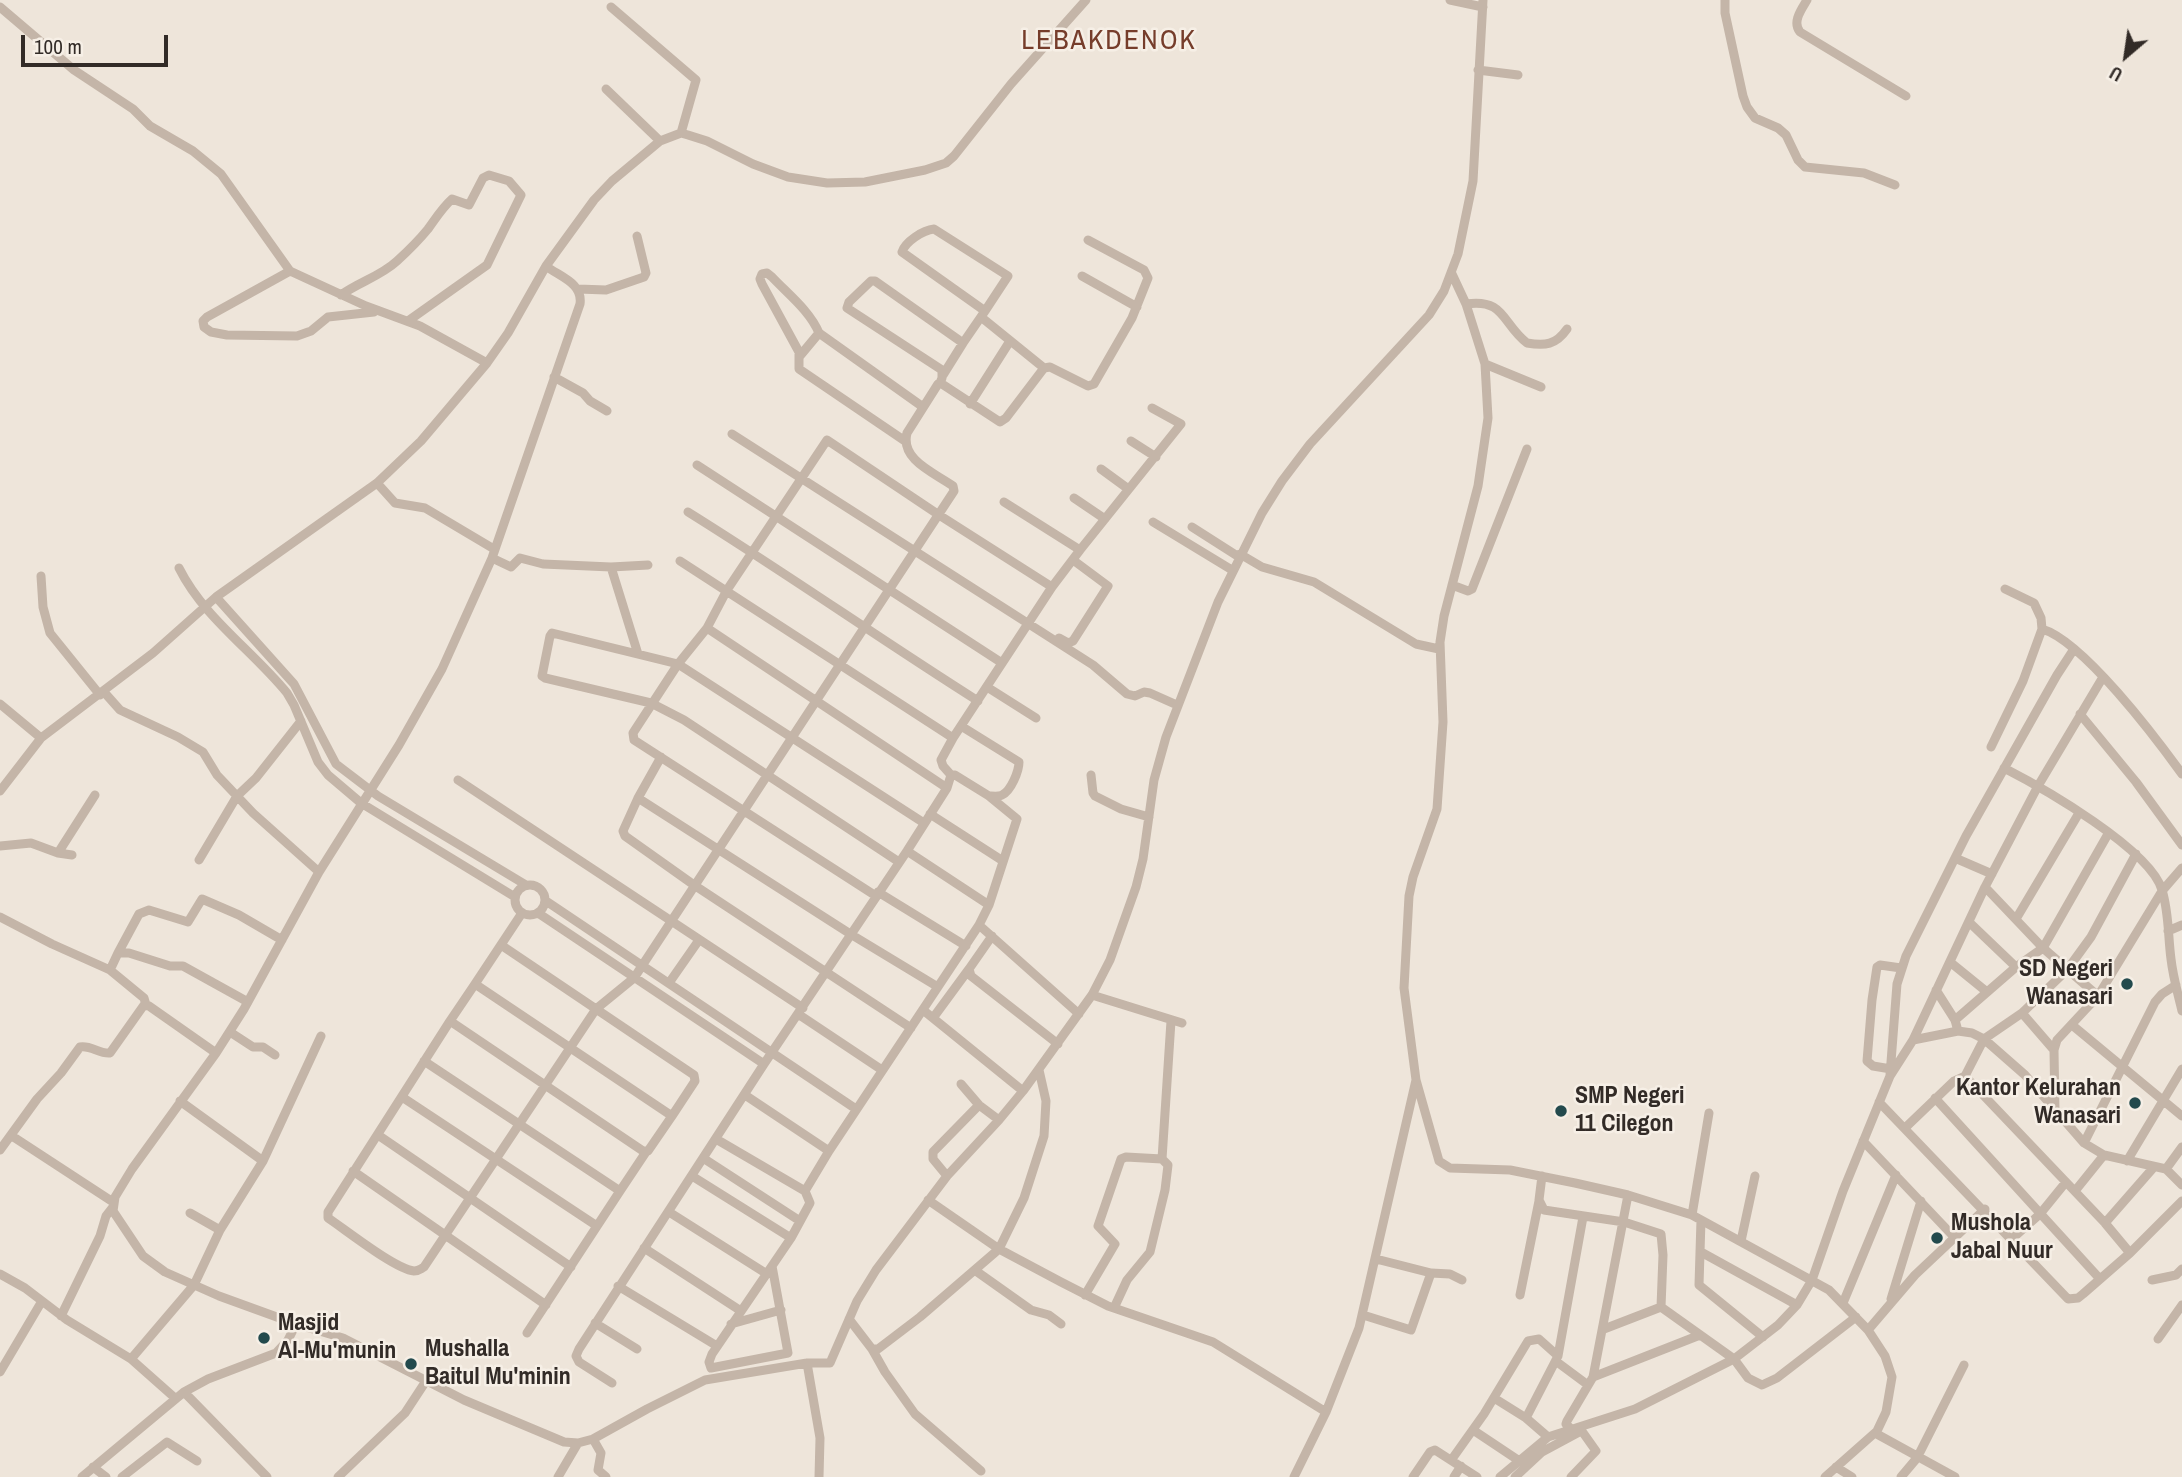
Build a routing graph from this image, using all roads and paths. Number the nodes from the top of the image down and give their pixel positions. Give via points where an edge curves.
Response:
1 (1086, 0) edge
2 (1450, 0) edge
3 (1725, 0) edge
4 (1807, 0) edge
5 (1482, 4) edge
6 (0, 7) edge
7 (611, 7) dead end
8 (1478, 70) junction
9 (1518, 75) dead end
10 (606, 89) dead end
11 (1906, 96) dead end
12 (681, 133) junction
13 (660, 141) junction
14 (1895, 185) dead end
15 (637, 236) dead end
16 (1088, 240) dead end
17 (546, 266) junction
18 (290, 271) junction
19 (1452, 274) junction
20 (1082, 276) dead end
21 (578, 289) junction
22 (341, 295) junction
23 (1466, 304) junction
24 (1137, 307) junction
25 (379, 311) junction
26 (983, 314) junction
27 (408, 321) junction
28 (1567, 329) dead end
29 (819, 334) junction
30 (1010, 341) junction
31 (963, 343) junction
32 (799, 357) junction
33 (487, 363) junction
34 (1485, 364) junction
35 (1044, 368) junction
36 (554, 377) junction
37 (941, 379) junction
38 (1541, 387) dead end
39 (970, 404) junction
40 (923, 407) junction
41 (1152, 408) dead end
42 (607, 411) dead end
43 (732, 434) dead end
44 (905, 440) junction
45 (1131, 441) dead end
46 (1527, 449) dead end
47 (1156, 457) junction
48 (697, 465) dead end
49 (1101, 469) dead end
50 (801, 480) junction
51 (377, 483) junction
52 (1127, 488) junction
53 (1074, 498) dead end
54 (1004, 502) dead end
55 (688, 512) dead end
56 (939, 515) junction
57 (776, 516) junction
58 (1105, 519) junction
59 (1153, 522) dead end
60 (1192, 527) dead end
61 (1080, 550) junction
62 (753, 552) junction
63 (914, 552) junction
64 (493, 553) junction
65 (1239, 555) junction
66 (1073, 560) junction
67 (680, 561) dead end
68 (648, 565) dead end
69 (611, 566) junction
70 (179, 568) dead end
71 (1232, 570) junction
72 (41, 576) dead end
73 (1452, 584) junction
74 (1052, 587) junction
75 (2005, 589) dead end
76 (727, 590) junction
77 (889, 590) junction
78 (216, 597) junction
79 (204, 607) junction
80 (1029, 623) junction
81 (707, 628) junction
82 (864, 629) junction
83 (2042, 629) junction
84 (1439, 649) junction
85 (2074, 649) junction
86 (638, 654) junction
87 (1002, 663) junction
88 (678, 664) junction
89 (841, 664) junction
90 (2103, 677) junction
91 (987, 687) junction
92 (102, 694) junction
93 (978, 701) junction
94 (815, 702) junction
95 (651, 703) junction
96 (0, 704) edge
97 (1177, 705) junction
98 (2080, 714) junction
99 (1036, 718) dead end
100 (301, 721) junction
101 (961, 726) junction
102 (41, 738) junction
103 (790, 738) junction
104 (954, 738) junction
105 (1991, 747) dead end
106 (662, 757) junction
107 (2004, 768) junction
108 (2182, 774) edge
109 (767, 775) junction
110 (951, 775) junction
111 (1091, 775) dead end
112 (458, 780) dead end
113 (2038, 786) junction
114 (947, 789) junction
115 (369, 790) junction
116 (0, 791) edge
117 (94, 795) dead end
118 (237, 796) junction
119 (989, 796) junction
120 (638, 798) junction
121 (361, 803) junction
122 (743, 811) junction
123 (2079, 813) junction
124 (930, 814) junction
125 (1149, 817) junction
126 (925, 823) junction
127 (2108, 834) junction
128 (0, 845) edge
129 (2182, 845) edge
130 (718, 848) junction
131 (907, 851) junction
132 (58, 853) junction
133 (2136, 854) junction
134 (72, 855) dead end
135 (1955, 858) junction
136 (199, 860) dead end
137 (1003, 861) junction
138 (899, 862) junction
139 (319, 872) junction
140 (2180, 873) edge
141 (1992, 874) junction
142 (526, 885) junction
143 (694, 886) junction
144 (1985, 887) junction
145 (2162, 891) junction
146 (877, 894) junction
147 (515, 897) junction
148 (546, 901) junction
149 (989, 905) junction
150 (523, 913) junction
151 (538, 914) junction
152 (0, 917) edge
153 (2016, 919) junction
154 (670, 921) junction
155 (1970, 923) junction
156 (979, 925) junction
157 (2182, 925) edge
158 (2168, 931) junction
159 (852, 935) junction
160 (992, 936) junction
161 (282, 940) junction
162 (699, 940) junction
163 (501, 945) junction
164 (966, 946) junction
165 (2043, 948) junction
166 (118, 953) junction
167 (2182, 960) edge
168 (1950, 962) junction
169 (2171, 962) junction
170 (643, 965) junction
171 (2016, 967) junction
172 (1901, 968) junction
173 (969, 969) junction
174 (110, 970) junction
175 (2067, 970) junction
176 (826, 971) junction
177 (634, 978) junction
178 (669, 983) junction
179 (475, 984) junction
180 (2176, 985) junction
181 (938, 987) junction
182 (1936, 990) junction
183 (1987, 992) junction
184 (1092, 995) junction
185 (2098, 996) junction
186 (248, 1002) junction
187 (146, 1005) junction
188 (596, 1009) junction
189 (923, 1010) junction
190 (801, 1011) junction
191 (2182, 1011) edge
192 (2022, 1013) junction
193 (1079, 1014) junction
194 (933, 1018) junction
195 (1955, 1020) junction
196 (450, 1021) junction
197 (1171, 1021) junction
198 (1182, 1023) dead end
199 (2072, 1025) junction
200 (911, 1028) junction
201 (1958, 1031) junction
202 (230, 1032) junction
203 (321, 1036) dead end
204 (1984, 1039) junction
205 (1913, 1040) junction
206 (1058, 1044) junction
207 (569, 1047) junction
208 (2054, 1050) junction
209 (772, 1052) junction
210 (216, 1054) junction
211 (275, 1055) dead end
212 (424, 1061) junction
213 (764, 1064) junction
214 (2124, 1066) junction
215 (2182, 1069) edge
216 (882, 1070) junction
217 (1039, 1070) junction
218 (1890, 1073) junction
219 (1965, 1076) junction
220 (1416, 1080) junction
221 (961, 1084) dead end
222 (545, 1085) junction
223 (1023, 1091) junction
224 (745, 1095) junction
225 (402, 1097) junction
226 (1935, 1098) junction
227 (2164, 1099) junction
228 (180, 1101) junction
229 (1880, 1102) junction
230 (979, 1105) junction
231 (856, 1110) junction
232 (2055, 1112) junction
233 (1709, 1113) dead end
234 (672, 1116) junction
235 (2182, 1116) edge
236 (999, 1120) junction
237 (520, 1123) junction
238 (1906, 1127) junction
239 (377, 1135) junction
240 (12, 1136) junction
241 (716, 1139) junction
242 (1863, 1141) junction
243 (2084, 1143) junction
244 (2182, 1147) edge
245 (0, 1150) edge
246 (829, 1151) junction
247 (646, 1152) junction
248 (2105, 1155) junction
249 (703, 1158) junction
250 (1163, 1159) junction
251 (262, 1161) junction
252 (496, 1161) junction
253 (2127, 1161) junction
254 (2154, 1167) junction
255 (2166, 1169) junction
256 (353, 1171) junction
257 (1896, 1175) junction
258 (692, 1176) junction
259 (947, 1176) junction
260 (1542, 1176) junction
261 (1755, 1176) dead end
262 (2066, 1182) junction
263 (2182, 1185) edge
264 (620, 1191) junction
265 (805, 1191) junction
266 (2074, 1191) junction
267 (1628, 1195) junction
268 (471, 1198) junction
269 (928, 1200) junction
270 (1539, 1200) junction
271 (1921, 1201) junction
272 (2181, 1203) edge
273 (113, 1205) junction
274 (1985, 1209) junction
275 (669, 1212) junction
276 (190, 1213) dead end
277 (2040, 1214) junction
278 (1583, 1217) junction
279 (1697, 1218) junction
280 (800, 1221) junction
281 (1624, 1222) junction
282 (2105, 1223) junction
283 (597, 1226) junction
284 (220, 1230) junction
285 (445, 1237) junction
286 (791, 1238) junction
287 (1955, 1238) junction
288 (2013, 1238) junction
289 (1741, 1241) junction
290 (644, 1248) junction
291 (999, 1248) junction
292 (1701, 1252) junction
293 (2130, 1253) junction
294 (1376, 1259) junction
295 (570, 1267) junction
296 (769, 1270) junction
297 (976, 1271) junction
298 (1431, 1273) junction
299 (0, 1274) edge
300 (2180, 1275) edge
301 (2100, 1279) junction
302 (1462, 1280) dead end
303 (1812, 1280) junction
304 (2152, 1280) dead end
305 (194, 1285) junction
306 (618, 1286) junction
307 (1085, 1295) junction
308 (1520, 1295) dead end
309 (42, 1301) junction
310 (1843, 1303) junction
311 (1889, 1304) junction
312 (546, 1305) junction
313 (1797, 1305) junction
314 (2182, 1305) edge
315 (1661, 1307) junction
316 (1114, 1308) junction
317 (781, 1310) junction
318 (741, 1311) junction
319 (1363, 1315) junction
320 (61, 1316) junction
321 (1856, 1317) junction
322 (849, 1319) junction
323 (595, 1323) junction
324 (296, 1324) junction
325 (731, 1324) junction
326 (1061, 1324) dead end
327 (1604, 1329) junction
328 (1868, 1330) junction
329 (527, 1333) dead end
330 (1700, 1335) junction
331 (1762, 1337) junction
332 (2158, 1339) dead end
333 (717, 1346) junction
334 (637, 1349) dead end
335 (872, 1349) junction
336 (131, 1359) junction
337 (1558, 1359) junction
338 (1734, 1359) junction
339 (807, 1363) junction
340 (1964, 1365) dead end
341 (0, 1372) edge
342 (426, 1381) junction
343 (1591, 1381) junction
344 (612, 1383) dead end
345 (179, 1395) junction
346 (1494, 1398) junction
347 (1326, 1412) junction
348 (1526, 1418) junction
349 (1577, 1429) junction
350 (1473, 1430) junction
351 (1875, 1433) junction
352 (1548, 1437) junction
353 (593, 1439) junction
354 (578, 1443) junction
355 (1917, 1458) junction
356 (1452, 1459) junction
357 (197, 1461) dead end
358 (1518, 1461) junction
359 (1461, 1466) junction
360 (93, 1467) junction
361 (1836, 1467) junction
362 (981, 1471) dead end
363 (82, 1477) edge
364 (106, 1477) edge
365 (122, 1477) edge
366 (267, 1477) edge
367 (338, 1477) edge
368 (558, 1477) edge
369 (607, 1477) edge
370 (818, 1477) edge
371 (1294, 1477) edge
372 (1413, 1477) edge
373 (1454, 1477) edge
374 (1478, 1477) edge
375 (1500, 1477) edge
376 (1515, 1477) edge
377 (1571, 1477) edge
378 (1825, 1477) edge
379 (1852, 1477) edge
380 (1901, 1477) edge
381 (1955, 1477) edge

1 - 12 street via 954,156 925,170 864,182 808,182
2 - 5 street
3 - 14 street via 1743,96 1755,118 1782,131 1805,166 1864,173
4 - 11 street via 1797,20 1800,33
5 - 8 street
6 - 18 street via 74,70 221,174
7 - 12 street via 696,80
8 - 9 street
8 - 19 street via 1473,181
10 - 13 street
12 - 13 street
13 - 17 street via 603,190
15 - 21 street via 644,277 606,290
16 - 24 street via 1147,273
17 - 21 street
17 - 33 street
18 - 22 street
18 - 25 street via 207,317 204,327 227,335 297,336 331,316
19 - 23 street
19 - 65 street via 1429,315 1296,461
20 - 24 street
21 - 36 street via 580,304
22 - 25 street
22 - 27 street via 396,261 452,199 469,205 489,175 509,181 521,195 487,265
23 - 28 street via 1492,306 1527,343 1556,342
23 - 34 street
24 - 35 street via 1092,386
25 - 27 street
26 - 26 street via 1007,276 934,229 905,245 902,252
26 - 30 street
26 - 31 street
27 - 33 street
29 - 32 street
29 - 32 street via 790,295 767,273 762,274 762,284
29 - 40 street
30 - 35 street
30 - 39 street
31 - 37 street
31 - 37 street via 875,281 849,302 847,308 942,370
32 - 44 street via 799,369
33 - 51 street via 434,428
34 - 38 street
34 - 73 street via 1487,436
35 - 39 street via 1004,421 996,422
36 - 42 street
36 - 64 street
37 - 39 street
37 - 40 street
40 - 44 street
41 - 47 street via 1181,424
43 - 50 street
44 - 56 street via 912,458 953,486
45 - 47 street
46 - 73 street via 1472,589
47 - 52 street
48 - 57 street
49 - 52 street
50 - 56 street via 830,440
50 - 57 street
50 - 63 street
51 - 64 street via 395,503 425,508
51 - 78 street
52 - 58 street
53 - 58 street
54 - 61 street
55 - 62 street
56 - 63 street
56 - 74 street
57 - 62 street
57 - 77 street
58 - 61 street
59 - 71 street
60 - 65 street
61 - 66 street
62 - 76 street
62 - 82 street
63 - 77 street
63 - 80 street
64 - 69 street via 511,567 520,558 542,564
64 - 115 street via 427,698
65 - 71 street
65 - 84 street via 1262,567 1314,582 1406,639
66 - 74 street
66 - 80 street via 1108,586 1073,641 1065,642
67 - 76 street
68 - 69 street
69 - 86 street
70 - 79 street
71 - 97 street
72 - 92 street via 50,633
73 - 84 street
74 - 80 street
75 - 83 street via 2034,603
76 - 81 street
76 - 89 street
77 - 82 street
77 - 87 street
78 - 79 street
78 - 115 street via 294,684 335,764
79 - 92 street
79 - 100 street via 278,683
80 - 87 street
80 - 97 street via 1122,691 1150,693
81 - 88 street
81 - 94 street
82 - 89 street
82 - 93 street
83 - 85 street via 2060,636
83 - 105 street
84 - 220 street via 1443,722 1438,800 1413,877 1404,961
85 - 90 street
85 - 107 street
86 - 88 street
86 - 95 street via 552,634 542,676
87 - 91 street
88 - 95 street
88 - 103 street
89 - 94 street
89 - 104 street
90 - 98 street
90 - 108 street
91 - 93 street
91 - 99 street
92 - 102 street
92 - 118 street via 125,714 203,752
93 - 101 street
94 - 103 street
94 - 114 street
95 - 106 street via 632,736
95 - 109 street
96 - 102 street
97 - 125 street via 1154,780
98 - 113 street
98 - 129 street
100 - 118 street
100 - 121 street via 324,771
101 - 104 street
101 - 119 street via 1019,762 1006,792
102 - 116 street
103 - 109 street
103 - 126 street
104 - 110 street via 941,760
106 - 120 street
106 - 122 street
107 - 113 street
107 - 135 street
109 - 122 street
109 - 138 street
110 - 114 street
110 - 119 street
111 - 125 street via 1095,796
112 - 154 street
113 - 123 street
113 - 141 street
114 - 124 street
115 - 121 street
115 - 142 street
117 - 132 street
118 - 136 street
118 - 139 street
119 - 137 street via 1017,819
120 - 130 street
120 - 143 street via 623,831 625,836
121 - 139 street
121 - 147 street
122 - 130 street
122 - 146 street
123 - 127 street
123 - 153 street
124 - 126 street
124 - 137 street
125 - 184 street via 1136,887
126 - 131 street
127 - 133 street
127 - 165 street
128 - 132 street via 32,843
130 - 143 street
130 - 159 street
131 - 138 street
131 - 149 street
132 - 134 street
133 - 145 street
133 - 175 street via 2091,937
135 - 141 street
135 - 172 street
137 - 149 street
138 - 146 street
139 - 161 street
140 - 145 street
141 - 144 street
142 - 147 street
142 - 148 street via 538,886
143 - 154 street
143 - 176 street
144 - 153 street
144 - 155 street
145 - 158 street
145 - 185 street
146 - 159 street
146 - 164 street
147 - 150 street
148 - 151 street
148 - 170 street
149 - 156 street
150 - 151 street
150 - 163 street
151 - 177 street
152 - 174 street
153 - 165 street
154 - 162 street
154 - 170 street
155 - 168 street
155 - 171 street
156 - 160 street
156 - 164 street
157 - 158 street
158 - 169 street
159 - 176 street
159 - 181 street
160 - 173 street
160 - 193 street
161 - 166 street via 202,899 188,922 149,910 139,914
161 - 186 street
162 - 178 street
162 - 190 street
163 - 179 street
163 - 188 street
164 - 181 street
165 - 171 street
165 - 175 street
166 - 174 street
166 - 186 street via 183,966
167 - 169 street
168 - 182 street
168 - 183 street
169 - 180 street
170 - 177 street
170 - 178 street
171 - 183 street
172 - 218 street
172 - 218 street via 1877,967 1872,1000 1867,1061
173 - 194 street
173 - 206 street via 971,976
174 - 187 street via 144,998
175 - 185 street
175 - 192 street
176 - 190 street
176 - 200 street
177 - 188 street
177 - 213 street
178 - 209 street
179 - 196 street
179 - 207 street
180 - 191 street
180 - 214 street via 2155,1002
181 - 189 street
182 - 195 street
182 - 205 street
183 - 195 street
184 - 193 street
184 - 197 street
185 - 199 street
186 - 202 street
187 - 210 street
187 - 240 street via 110,1053 80,1047
188 - 207 street
188 - 234 street via 694,1075 695,1081
189 - 194 street
189 - 200 street
190 - 209 street
190 - 216 street
192 - 204 street
192 - 208 street
193 - 206 street
194 - 223 street
195 - 201 street
196 - 212 street
196 - 222 street
197 - 198 street
197 - 250 street
199 - 208 street
199 - 214 street
200 - 216 street
201 - 204 street
201 - 205 street
202 - 210 street
202 - 211 street via 253,1048 263,1047
203 - 251 street
204 - 219 street
204 - 232 street via 2013,1063
205 - 218 street
206 - 217 street
207 - 222 street
207 - 234 street
208 - 232 street
209 - 213 street
209 - 231 street
210 - 228 street
212 - 225 street
212 - 237 street
213 - 224 street
214 - 227 street
214 - 243 street
215 - 227 street
216 - 231 street
217 - 223 street
217 - 291 street via 1046,1101 1044,1136 1027,1190
218 - 229 street
219 - 226 street
219 - 262 street
220 - 260 street via 1442,1164
220 - 294 street
221 - 230 street
222 - 237 street
222 - 247 street
223 - 236 street
224 - 241 street
224 - 246 street
225 - 239 street
225 - 252 street
226 - 238 street
226 - 277 street
227 - 235 street
227 - 253 street
228 - 251 street
228 - 273 street via 132,1169
229 - 238 street
229 - 242 street
230 - 236 street
230 - 259 street via 933,1152 933,1159
231 - 246 street
232 - 243 street
233 - 279 street
234 - 247 street
236 - 259 street
237 - 252 street
237 - 264 street
238 - 274 street
239 - 256 street
239 - 268 street
240 - 245 street
240 - 273 street
241 - 249 street
241 - 265 street
242 - 257 street
242 - 303 street
243 - 248 street
244 - 255 street
246 - 265 street
247 - 264 street
248 - 253 street
248 - 266 street
249 - 258 street
249 - 280 street
250 - 307 street via 1121,1160 1097,1226 1115,1245
250 - 316 street via 1168,1168 1153,1244
251 - 284 street
252 - 268 street
252 - 283 street
253 - 254 street
254 - 255 street
254 - 282 street
255 - 263 street
256 - 285 street
256 - 285 street via 328,1218 413,1271 424,1267
257 - 271 street
257 - 310 street
258 - 275 street
258 - 286 street
259 - 269 street
260 - 267 street
260 - 270 street
261 - 289 street
262 - 266 street
262 - 277 street
264 - 283 street
265 - 280 street via 810,1203
266 - 282 street
267 - 279 street
267 - 281 street
268 - 285 street
268 - 295 street
269 - 291 street
269 - 322 street via 876,1270
270 - 278 street via 1544,1210
270 - 308 street
271 - 287 street
271 - 311 street
272 - 293 street
273 - 305 street via 114,1216 143,1256
273 - 320 street
274 - 287 street
274 - 288 street
275 - 290 street
275 - 296 street
276 - 284 street
277 - 288 street
277 - 301 street
278 - 281 street
278 - 337 street
279 - 289 street
279 - 292 street
280 - 286 street
281 - 315 street via 1662,1235
281 - 327 street
282 - 293 street
283 - 295 street
284 - 305 street
285 - 312 street
286 - 296 street
287 - 311 street
288 - 301 street via 2068,1299 2081,1296
289 - 303 street
290 - 306 street
290 - 318 street
291 - 297 street
291 - 307 street
292 - 313 street
292 - 331 street via 1700,1286
293 - 301 street
294 - 298 street
294 - 319 street
295 - 312 street
296 - 317 street
296 - 318 street
297 - 326 street via 1031,1310
297 - 335 street via 902,1331
298 - 302 street
298 - 319 street via 1411,1330
299 - 309 street
300 - 304 street
303 - 310 street
303 - 313 street
305 - 324 street
305 - 336 street
306 - 323 street
306 - 333 street
307 - 316 street
309 - 320 street
309 - 341 street
310 - 321 street
311 - 328 street
312 - 329 street
313 - 331 street
314 - 332 street
315 - 327 street
315 - 330 street
316 - 347 street via 1213,1342
317 - 325 street
317 - 333 street via 787,1354 711,1368 709,1362
318 - 325 street
319 - 347 street
320 - 336 street
321 - 328 street
321 - 338 street via 1766,1384 1748,1378
322 - 335 street
322 - 339 street via 830,1363
323 - 334 street
323 - 344 street via 576,1356
324 - 342 street via 359,1345
324 - 345 street via 276,1353
325 - 333 street
327 - 343 street
328 - 351 street via 1892,1377 1886,1412
330 - 338 street
330 - 343 street
331 - 338 street
335 - 362 street via 915,1414
336 - 345 street
337 - 343 street
337 - 346 street via 1539,1339 1530,1339
337 - 348 street
338 - 349 street via 1635,1409
339 - 353 street via 705,1380
339 - 370 street via 820,1438
340 - 355 street
342 - 354 street via 556,1440
342 - 367 street via 405,1413
343 - 349 street via 1566,1424
345 - 360 street
345 - 366 street
346 - 348 street
346 - 350 street
347 - 371 street
348 - 352 street
349 - 352 street
349 - 376 street
349 - 377 street via 1596,1451
350 - 356 street
350 - 358 street
351 - 355 street
351 - 361 street
352 - 358 street
353 - 354 street
353 - 369 street via 601,1453 598,1470
354 - 368 street
355 - 380 street
355 - 381 street
356 - 359 street
356 - 372 street via 1432,1451
357 - 365 street via 167,1442
358 - 375 street
359 - 373 street
359 - 374 street
360 - 363 street
360 - 364 street
361 - 378 street
361 - 379 street

